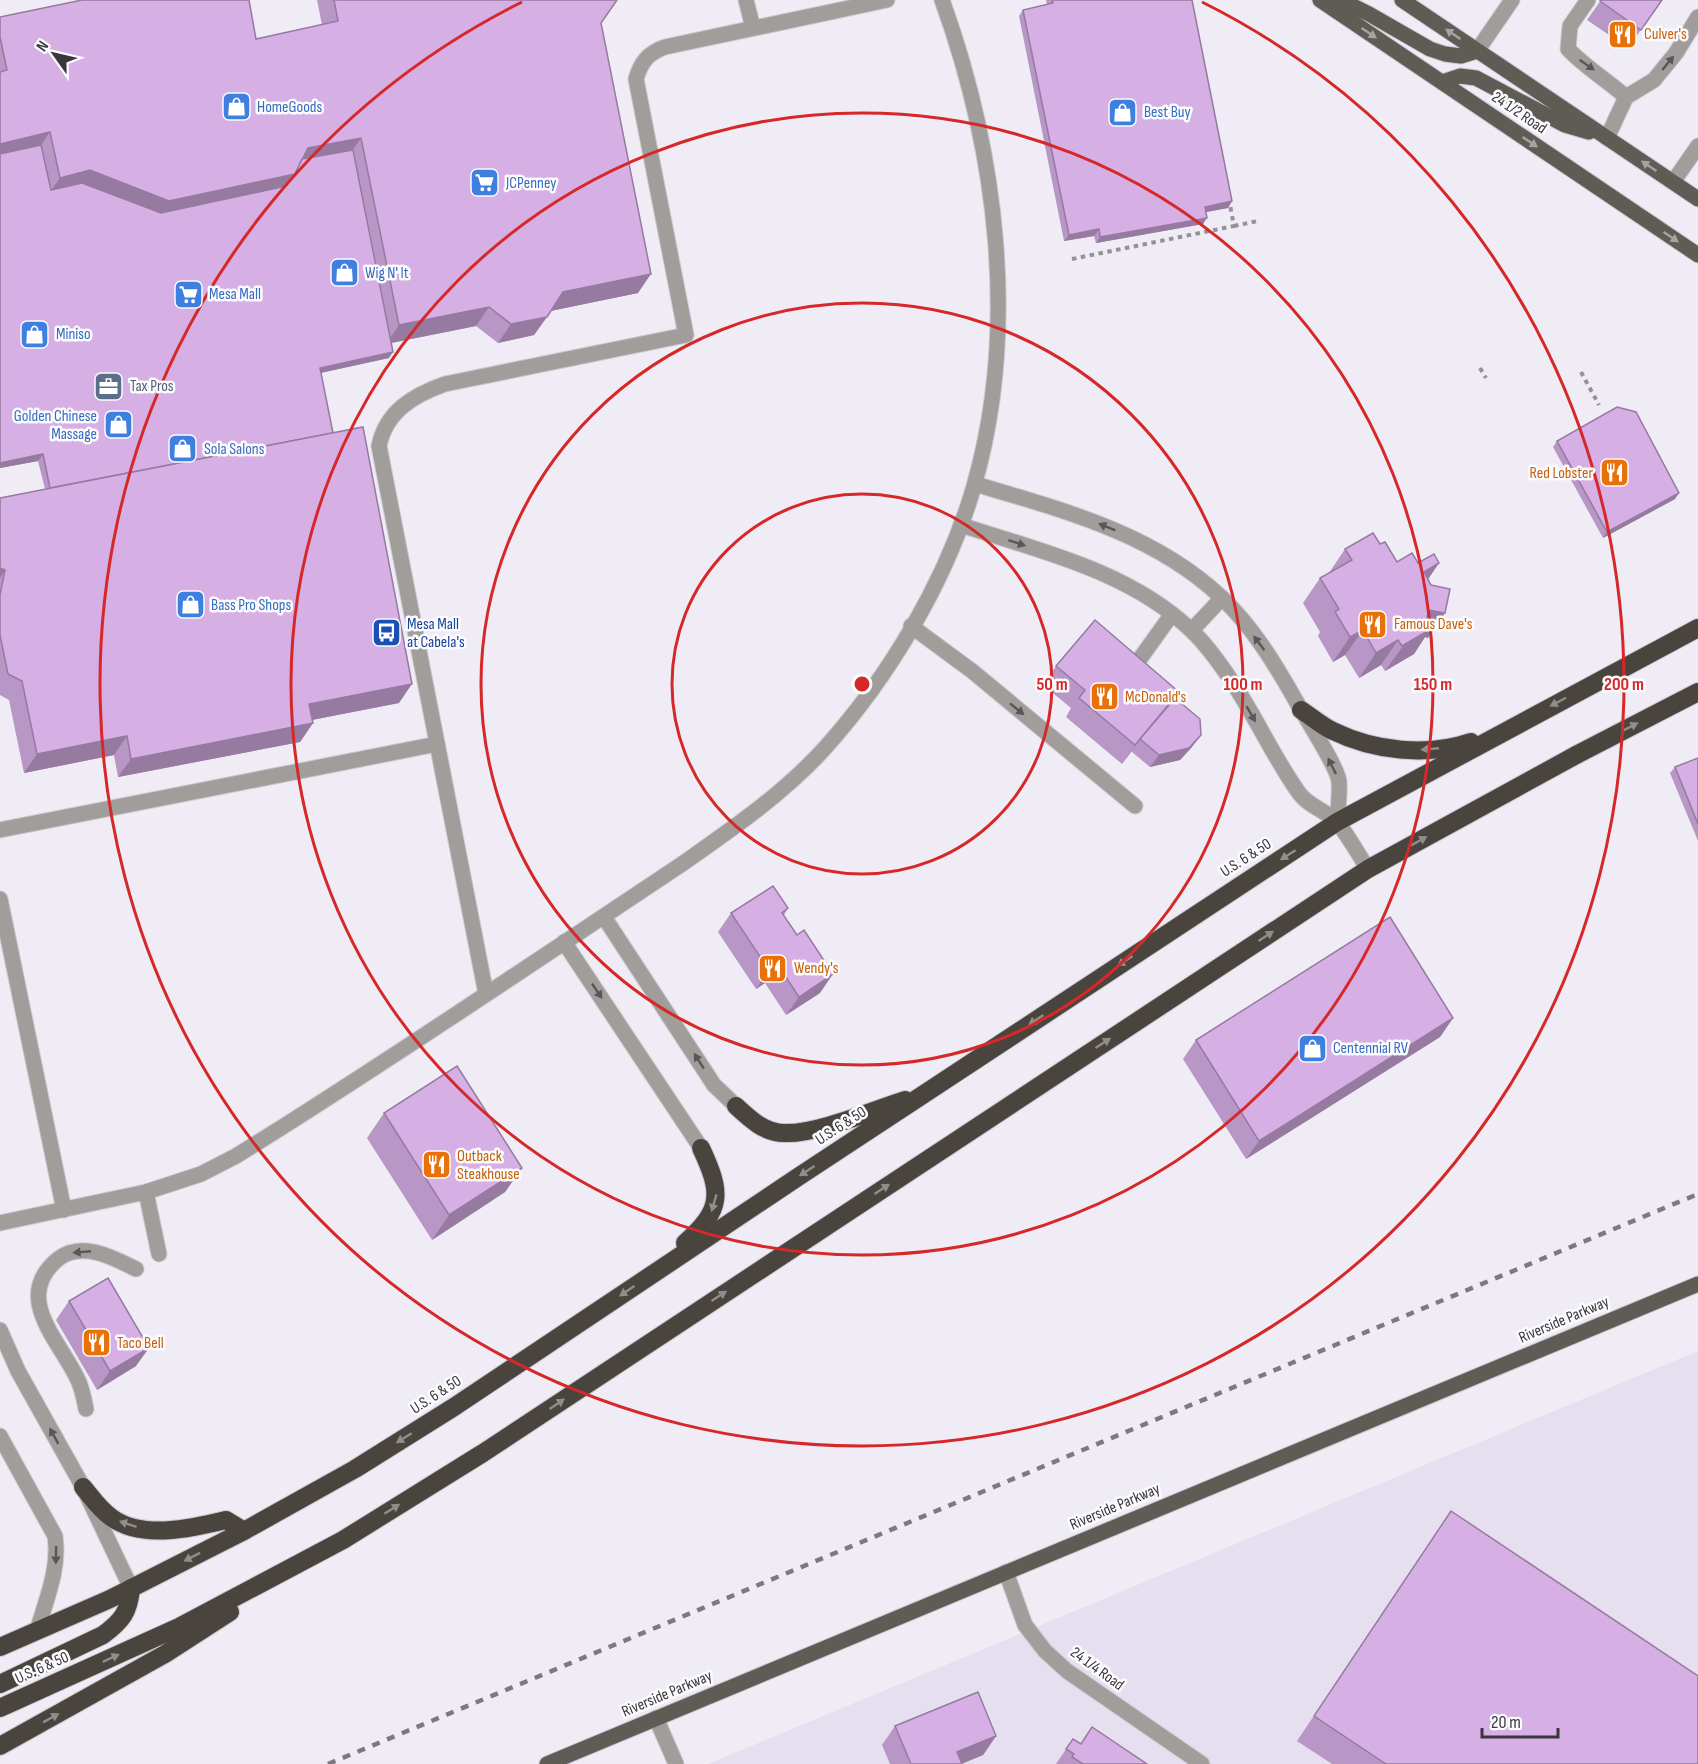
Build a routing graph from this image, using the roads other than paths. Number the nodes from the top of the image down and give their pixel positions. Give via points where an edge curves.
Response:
1 (746, 0) edge
2 (887, 0) edge
3 (942, 0) edge
4 (1320, 0) edge
5 (1341, 0) edge
6 (1402, 0) edge
7 (1512, 0) edge
8 (1588, 0) edge
9 (1698, 16) edge
10 (753, 28) junction
11 (1478, 51) junction
12 (1442, 82) junction
13 (1626, 97) junction
14 (1607, 138) junction
15 (1698, 146) edge
16 (1673, 182) junction
17 (1698, 199) edge
18 (1698, 255) edge
19 (975, 484) junction
20 (962, 525) junction
21 (1222, 598) junction
22 (1172, 614) junction
23 (911, 626) junction
24 (1698, 628) edge
25 (1192, 630) junction
26 (1130, 674) edge
27 (1698, 693) edge
28 (1301, 710) junction
29 (1506, 730) junction
30 (437, 744) junction
31 (1135, 806) dead end
32 (1337, 822) junction
33 (0, 830) edge
34 (1368, 869) junction
35 (0, 899) edge
36 (604, 916) junction
37 (564, 942) junction
38 (486, 994) junction
39 (927, 1094) junction
40 (736, 1106) joint
41 (701, 1148) joint
42 (146, 1192) junction
43 (64, 1210) junction
44 (0, 1223) edge
45 (159, 1254) dead end
46 (136, 1269) dead end
47 (653, 1273) junction
48 (1698, 1284) edge
49 (0, 1330) edge
50 (86, 1409) dead end
51 (0, 1436) edge
52 (83, 1487) junction
53 (244, 1531) junction
54 (343, 1540) junction
55 (1006, 1572) junction
56 (131, 1588) junction
57 (37, 1631) junction
58 (0, 1647) edge
59 (0, 1684) edge
60 (0, 1708) edge
61 (656, 1718) junction
62 (0, 1746) edge
63 (547, 1764) edge
64 (676, 1764) edge
65 (1202, 1764) edge

1 - 10 street
2 - 10 street
3 - 19 street via 975,114 996,250 998,315 994,377
4 -> 12 main road, 24 1/2 Road
5 - 11 main road via 1430,49 1461,56
11 -> 6 main road, 24 1/2 Road
7 - 11 street
8 -> 13 street via 1570,26 1568,49
13 -> 9 street via 1654,80
10 - 30 street via 655,51 639,67 636,79 686,335 445,384 405,403 381,434 379,446
11 - 14 main road, 24 1/2 Road
12 - 14 main road via 1460,76 1476,78 1565,125
12 -> 18 main road, 24 1/2 Road
13 - 14 street
16 -> 14 main road, 24 1/2 Road
15 - 16 street
16 - 17 main road, 24 1/2 Road
19 - 20 street
21 -> 19 street via 1174,560 1140,541 1067,512
20 -> 22 street via 1087,567 1120,581
20 - 23 street
21 - 25 street
28 -> 21 street via 1271,659
22 - 25 street
22 - 26 street
23 -> 31 street via 972,671
23 - 36 street via 848,720 798,774 740,823
24 -> 29 highway, U.S. 6 & 50
25 -> 32 street via 1234,684 1300,795
34 -> 27 highway, U.S. 6 & 50
29 -> 28 highway via 1458,747 1384,748 1331,730
32 -> 28 street via 1339,779
29 - 32 highway, U.S. 6 & 50
30 - 33 street
30 - 38 street
32 - 34 street
32 -> 39 highway, U.S. 6 & 50
54 -> 34 highway, U.S. 6 & 50 via 483,1453
35 - 43 street
36 - 37 street
40 -> 36 street via 714,1085
37 - 38 street
37 -> 41 street
38 - 42 street via 236,1156 201,1174
39 - 40 highway via 825,1126 782,1134 761,1126
39 -> 47 highway, U.S. 6 & 50
41 -> 47 highway via 717,1191 713,1211 696,1234
42 - 43 street
42 - 45 street
43 - 44 street
46 -> 50 street via 112,1257 77,1251 60,1258 40,1285 37,1301 46,1327 78,1379
47 -> 53 highway, U.S. 6 & 50 via 454,1407 355,1469
48 - 55 main road, Riverside Parkway
52 -> 49 street via 18,1371
51 -> 57 street via 55,1536 56,1566
53 -> 52 highway via 226,1520 187,1530 151,1530 128,1525 112,1519
52 - 56 street
53 -> 56 highway, U.S. 6 & 50
60 -> 54 highway, U.S. 6 & 50 via 179,1627
62 -> 54 highway via 165,1654
55 - 61 main road, Riverside Parkway
55 - 65 street, 24 1/4 Road via 1025,1625 1045,1651 1067,1671
56 - 57 highway, U.S. 6 & 50
56 - 59 highway via 125,1614 103,1635
57 - 58 highway, U.S. 6 & 50
61 - 63 main road, Riverside Parkway
61 - 64 street

